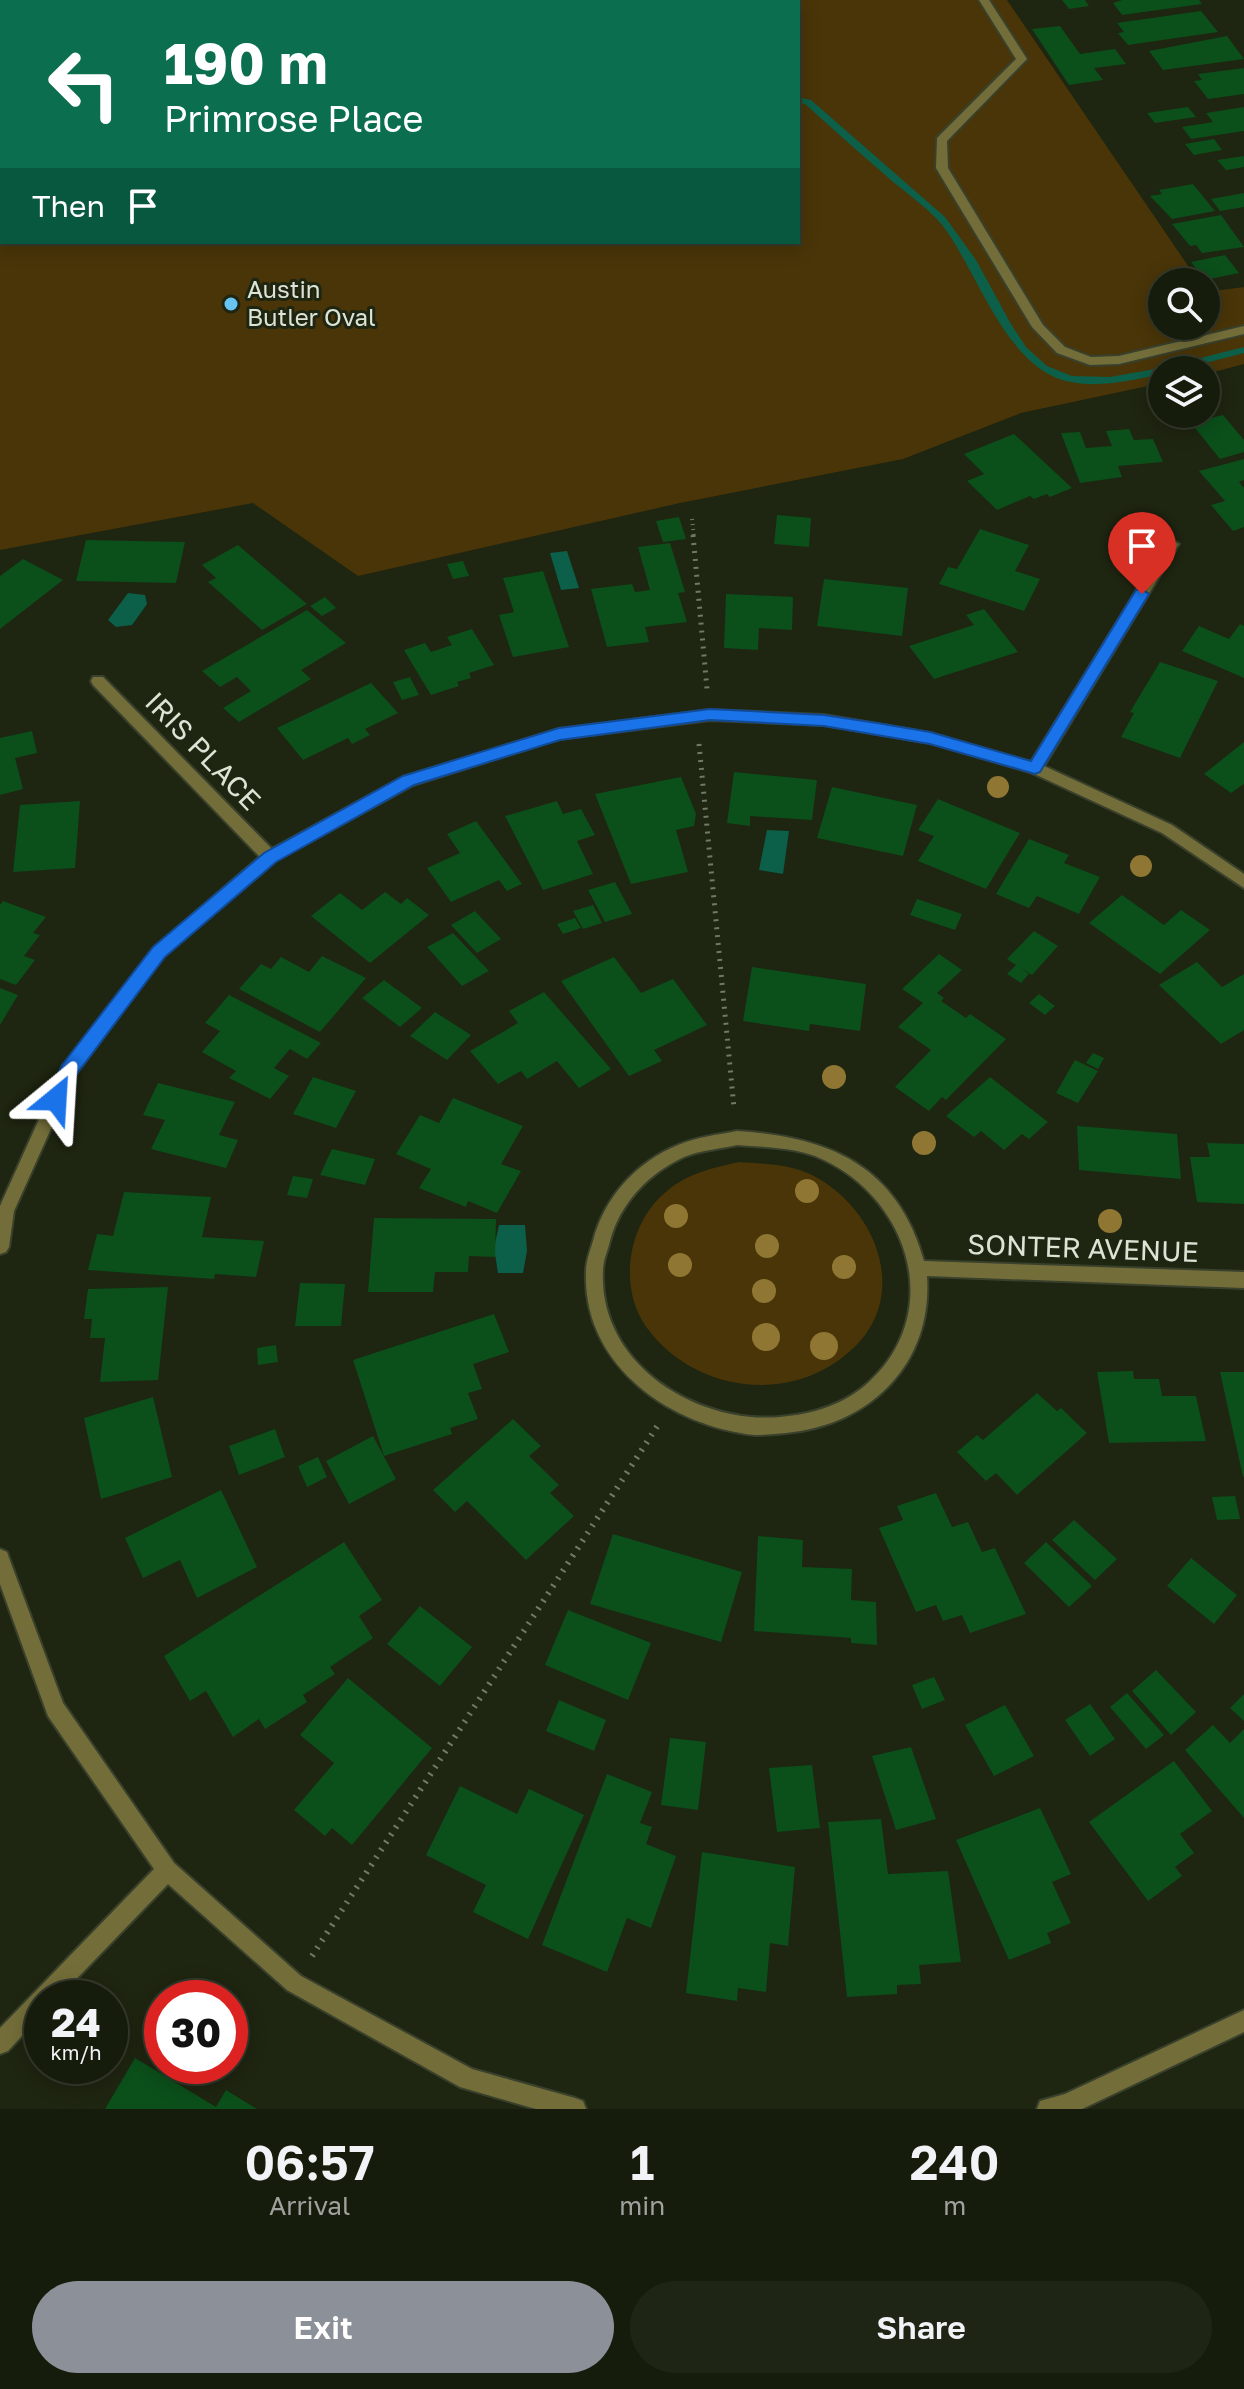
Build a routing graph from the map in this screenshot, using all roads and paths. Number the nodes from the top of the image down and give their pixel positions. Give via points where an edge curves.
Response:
1 (984, 0) edge
2 (1244, 330) edge
3 (692, 519) dead end
4 (1172, 544) dead end
5 (98, 681) dead end
6 (710, 715) junction
7 (1035, 768) junction
8 (270, 857) junction
9 (1244, 882) edge
10 (737, 1138) junction
11 (0, 1247) edge
12 (920, 1268) junction
13 (1244, 1280) edge
14 (672, 1404) junction
15 (0, 1558) edge
16 (167, 1870) junction
17 (60, 1980) edge
18 (294, 1983) junction
19 (24, 2018) edge
20 (1244, 2021) edge
21 (0, 2043) edge
22 (575, 2109) edge
23 (1048, 2109) edge

1 - 2 street via 1022,59 941,140 942,168 1038,327 1061,350 1090,361 1119,360
3 - 6 path
4 - 7 street
5 - 8 street, IRIS PLACE
6 - 7 street via 824,720 915,735
6 - 8 street via 559,734 408,781
6 - 10 path via 698,734
7 - 9 street via 1167,829
8 - 11 street via 159,952 69,1071 6,1211
10 - 12 street via 781,1140 831,1156 873,1184 904,1222
10 - 14 street via 684,1150 644,1173 614,1206 597,1246 593,1290 605,1333 632,1373
12 - 13 street, SONTER AVENUE
12 - 14 street via 920,1313 904,1356 871,1393 827,1417 775,1429 722,1424
14 - 18 path
15 - 16 street via 55,1709
16 - 17 street
16 - 18 street
18 - 22 street via 468,2079
19 - 21 street
20 - 23 street via 1067,2105

